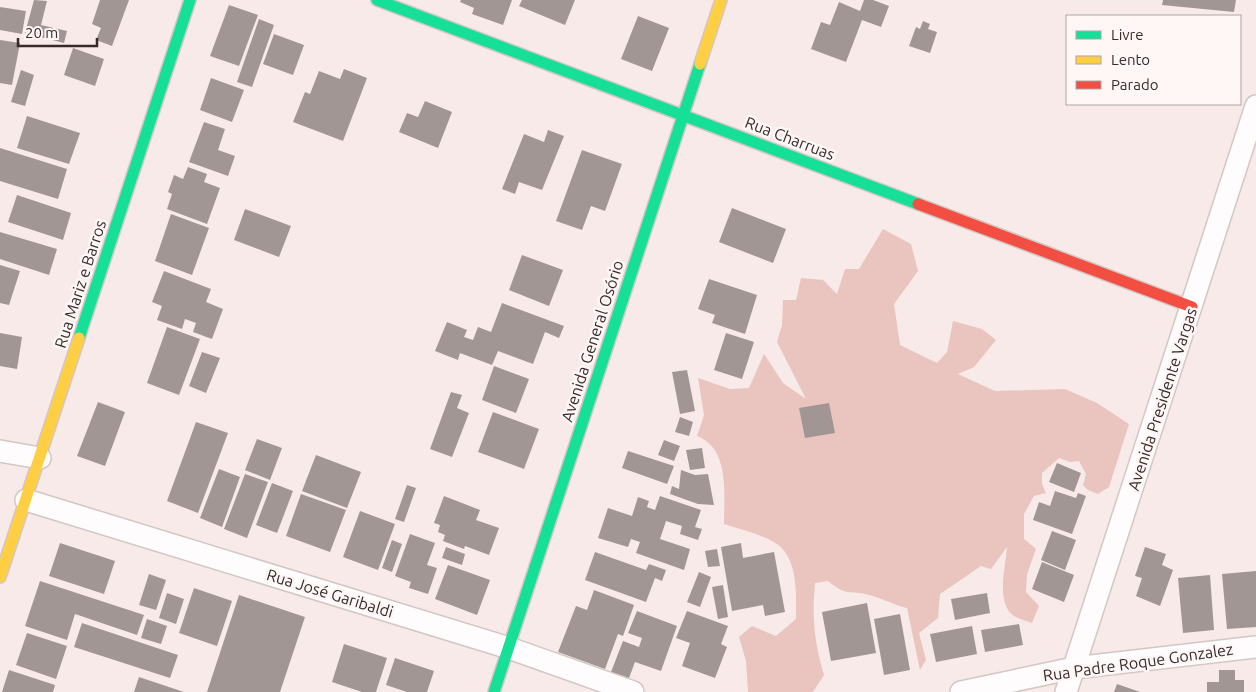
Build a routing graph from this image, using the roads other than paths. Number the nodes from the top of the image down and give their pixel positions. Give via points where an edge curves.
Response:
1 (190, 0) edge
2 (377, 0) edge
3 (721, 0) edge
4 (1256, 106) edge
5 (682, 115) junction
6 (1249, 155) edge
7 (1192, 307) junction
8 (0, 452) edge
9 (40, 458) junction
10 (26, 500) junction
11 (0, 577) edge
12 (1256, 647) edge
13 (509, 648) junction
14 (1074, 668) junction
15 (494, 692) edge
16 (634, 692) edge
17 (961, 692) edge
18 (1066, 692) edge

1 - 9 street, Rua Mariz e Barros
2 - 5 street, Rua Charruas
3 - 5 street, Avenida General Osório
4 - 6 street, Avenida Presidente Vargas
5 - 7 street, Rua Charruas
5 - 13 street, Avenida General Osório
6 - 7 street, Avenida Presidente Vargas
7 - 14 street, Avenida Presidente Vargas
8 - 9 street
9 - 10 street, Rua Mariz e Barros
10 - 11 street, Rua Mariz e Barros
10 - 13 street, Rua José Garibaldi
12 - 14 street, Rua Padre Roque Gonzalez
13 - 15 street, Avenida General Osório
13 - 16 street, Rua José Garibaldi
14 - 17 street, Rua Padre Roque Gonzalez
14 - 18 street, Avenida Presidente Vargas

